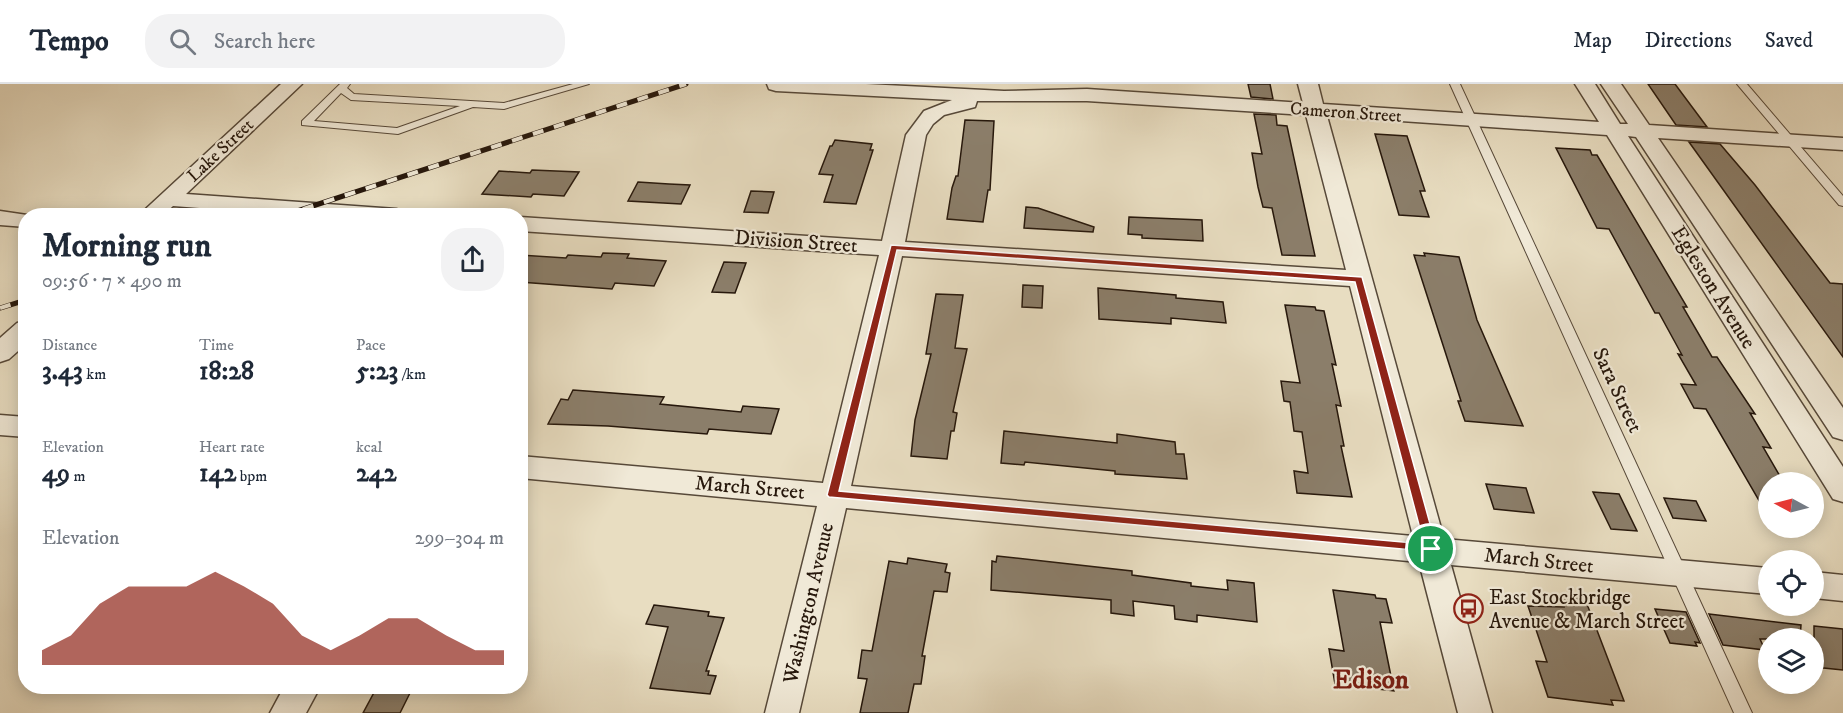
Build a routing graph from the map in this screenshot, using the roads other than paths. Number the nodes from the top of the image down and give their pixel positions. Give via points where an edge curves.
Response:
1 (292, 84) edge
2 (584, 84) edge
3 (1308, 84) edge
4 (1455, 84) edge
5 (1585, 84) edge
6 (1611, 84) edge
7 (1742, 84) edge
8 (776, 85) edge
9 (343, 86) edge
10 (1072, 90) edge
11 (1004, 97) junction
12 (474, 105) junction
13 (1316, 111) junction
14 (1472, 120) junction
15 (1613, 128) junction
16 (1642, 130) junction
17 (1790, 141) junction
18 (1843, 144) edge
19 (167, 199) junction
20 (1843, 203) edge
21 (157, 208) edge
22 (288, 208) edge
23 (0, 218) edge
24 (18, 219) edge
25 (528, 224) edge
26 (894, 247) junction
27 (1359, 279) junction
28 (1729, 310) junction
29 (1765, 314) junction
30 (18, 336) edge
31 (0, 353) edge
32 (0, 425) edge
33 (18, 426) edge
34 (1843, 430) edge
35 (528, 467) edge
36 (1843, 491) edge
37 (833, 495) junction
38 (1431, 549) junction
39 (1679, 573) junction
40 (1758, 580) edge
41 (1824, 586) edge
42 (1843, 588) edge
43 (299, 694) edge
44 (287, 713) edge
45 (782, 713) edge
46 (1475, 713) edge
47 (1743, 713) edge

1 - 19 street, Lake Street
2 - 12 lane via 504,106
3 - 13 street
4 - 14 lane, Sara Street
5 - 15 street, Egleston Avenue
6 - 16 street, Egleston Avenue
7 - 17 lane
8 - 11 street, Cameron Street
9 - 12 lane via 351,97
9 - 12 lane via 306,123 398,131
10 - 11 street, Cameron Street
10 - 13 street, Cameron Street
11 - 26 street, Washington Avenue via 948,106 923,122 916,135
13 - 14 street, Cameron Street
13 - 27 street
14 - 15 street, Cameron Street
14 - 39 lane, Sara Street
15 - 16 street, Cameron Street
15 - 28 street, Egleston Avenue
16 - 17 street, Cameron Street
16 - 29 street, Egleston Avenue
17 - 18 street, Cameron Street
17 - 20 lane
19 - 21 street, Lake Street
19 - 22 street
23 - 24 street
25 - 26 street, Division Street
26 - 27 street, Division Street
26 - 37 street, Washington Avenue
27 - 38 street
28 - 29 street
28 - 36 street, Egleston Avenue
29 - 34 street, Egleston Avenue
30 - 31 street
32 - 33 street
35 - 37 street, March Street
37 - 38 street, March Street
37 - 45 street, Washington Avenue
38 - 39 street, March Street
38 - 46 street
39 - 40 street, March Street
39 - 47 lane, Sara Street
41 - 42 street
43 - 44 street

